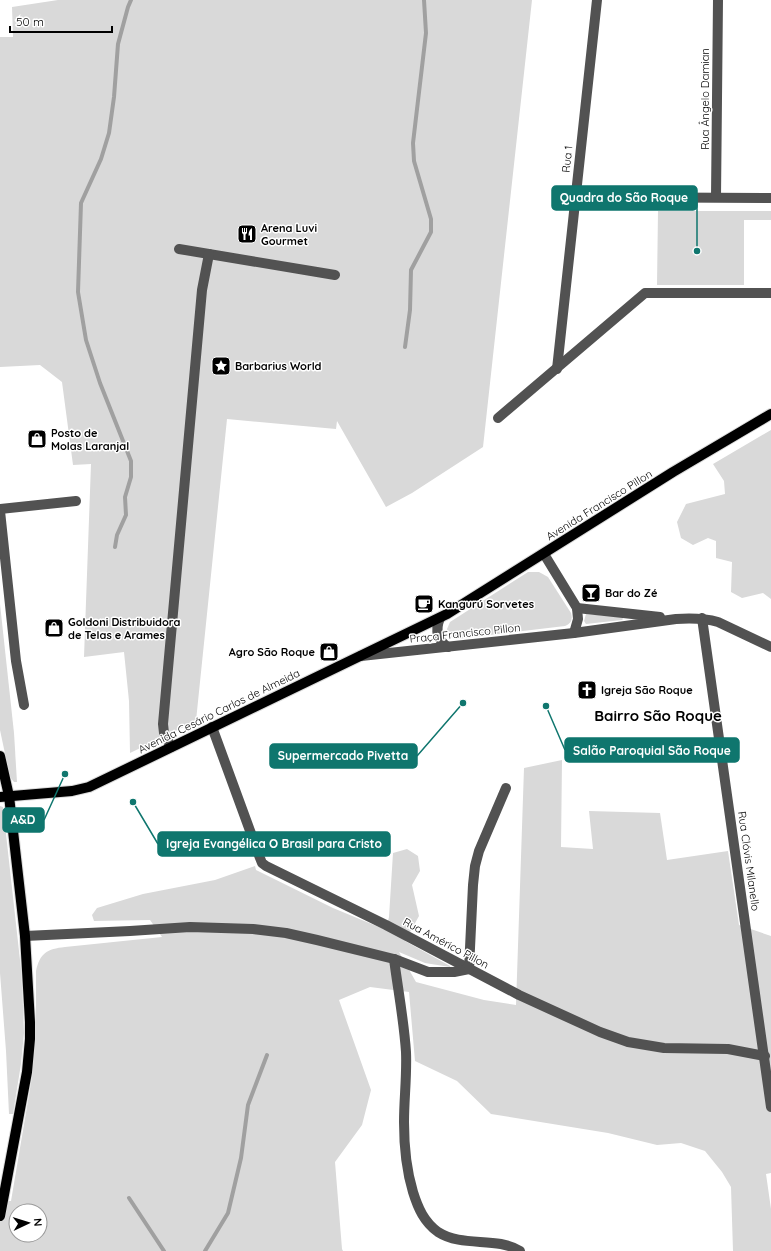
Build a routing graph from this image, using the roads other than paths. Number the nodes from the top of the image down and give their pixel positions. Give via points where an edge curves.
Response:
1 (597, 0) edge
2 (718, 0) edge
3 (575, 197) junction
4 (716, 197) junction
5 (771, 198) edge
6 (179, 249) dead end
7 (209, 254) junction
8 (335, 275) dead end
9 (771, 293) edge
10 (557, 369) junction
11 (771, 414) edge
12 (498, 418) dead end
13 (76, 501) dead end
14 (0, 510) edge
15 (544, 554) junction
16 (3, 566) edge
17 (577, 608) junction
18 (440, 618) junction
19 (676, 618) junction
20 (702, 618) junction
21 (574, 633) junction
22 (448, 647) junction
23 (771, 647) edge
24 (359, 656) junction
25 (24, 705) dead end
26 (212, 727) junction
27 (171, 747) junction
28 (0, 756) edge
29 (506, 788) dead end
30 (4, 797) edge
31 (25, 936) junction
32 (394, 959) junction
33 (469, 969) junction
34 (767, 1053) edge
35 (771, 1106) edge
36 (0, 1216) edge
37 (520, 1251) edge

1 - 3 street, Rua 1
2 - 4 street, Rua Ângelo Damian
3 - 4 street
3 - 10 street, Rua 1
4 - 5 street
6 - 7 street
7 - 8 street
7 - 27 street via 202,290 163,724 164,733
9 - 10 street via 645,293
10 - 12 street
11 - 15 main road, Avenida Francisco Pillon via 673,472
13 - 14 street
14 - 16 street
15 - 17 street
15 - 18 main road, Avenida Francisco Pillon
16 - 25 street
17 - 19 street
17 - 21 street via 578,619
18 - 22 street via 438,634
18 - 24 main road, Avenida Cesário Carlos de Almeida
19 - 20 street
19 - 21 street, Praça Francisco Pillon
20 - 23 street via 718,622
20 - 34 street, Rua Clóvis Milanello
21 - 22 street, Praça Francisco Pillon
22 - 24 street, Praça Francisco Pillon
24 - 26 main road, Avenida Cesário Carlos de Almeida
26 - 27 main road, Avenida Cesário Carlos de Almeida
26 - 33 street, Rua Américo Pillon via 262,863
27 - 30 main road, Avenida Cesário Carlos de Almeida via 84,789
28 - 30 main road
29 - 33 street via 479,850 475,866
30 - 31 main road
31 - 32 street via 190,927 246,929 317,940
31 - 36 main road via 30,1022 29,1056
32 - 33 street via 428,972
32 - 37 street via 406,1055 404,1124 407,1173 417,1204 425,1220 439,1232 457,1239 506,1245
33 - 34 street, Rua Américo Pillon via 519,995 628,1042 664,1048 728,1049
34 - 35 street, Rua Clóvis Milanello

